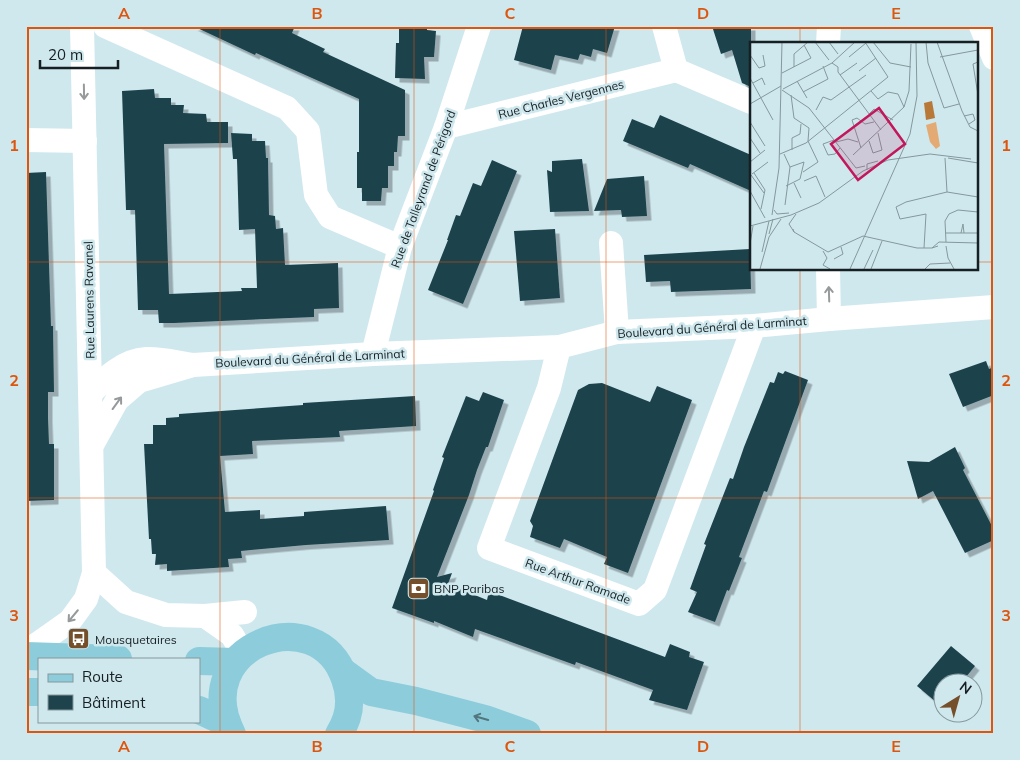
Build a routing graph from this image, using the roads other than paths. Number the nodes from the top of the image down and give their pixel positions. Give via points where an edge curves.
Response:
1 (82, 26) edge
2 (105, 26) edge
3 (480, 26) edge
4 (664, 26) edge
5 (828, 26) edge
6 (981, 26) edge
7 (828, 42) edge
8 (994, 58) edge
9 (676, 70) junction
10 (750, 102) edge
11 (446, 127) junction
12 (26, 140) edge
13 (85, 141) junction
14 (611, 243) dead end
15 (400, 247) junction
16 (828, 270) edge
17 (994, 307) edge
18 (829, 319) junction
19 (754, 326) junction
20 (617, 332) junction
21 (558, 347) junction
22 (373, 354) junction
23 (193, 365) junction
24 (91, 393) junction
25 (92, 444) junction
26 (94, 573) junction
27 (245, 612) dead end
28 (205, 616) junction
29 (26, 652) edge
30 (26, 656) edge
31 (87, 658) edge
32 (239, 658) junction
33 (200, 661) edge
34 (342, 671) junction
35 (200, 711) edge
36 (229, 729) edge
37 (339, 734) edge
38 (527, 734) edge

1 -> 13 street, Rue Laurens Ravanel
2 - 15 street via 288,108 308,131 316,194 330,217
3 - 11 street, Rue de Talleyrand de Périgord
4 - 9 street
5 - 7 street
6 - 8 street
9 - 10 street
9 - 11 street, Rue Charles Vergennes
11 - 15 street, Rue de Talleyrand de Périgord
12 - 13 street
13 - 24 street, Rue Laurens Ravanel
14 - 20 street
15 - 22 street, Rue de Talleyrand de Périgord
18 -> 16 street
17 - 18 street, Boulevard du Général de Larminat
18 - 19 street, Boulevard du Général de Larminat
19 - 20 street, Boulevard du Général de Larminat
19 - 21 street, Rue Arthur Ramade via 655,590 639,604 489,548 549,388
20 - 21 street, Boulevard du Général de Larminat
21 - 22 street, Boulevard du Général de Larminat
22 - 23 street, Boulevard du Général de Larminat
23 - 24 street, Boulevard du Général de Larminat via 146,359 127,364
25 -> 23 street, Boulevard du Général de Larminat via 117,400 138,381
24 - 25 street, Rue Laurens Ravanel
25 - 26 street, Rue Laurens Ravanel
26 - 28 street via 126,602 166,614
26 -> 29 street, Rue Laurens Ravanel via 86,600 70,621
27 - 28 street
28 - 32 street via 232,635
30 - 31 main road
32 - 33 main road
32 - 34 main road via 251,647 271,638 299,638 324,650
32 - 36 main road via 227,676 223,691 223,708
34 - 37 main road via 350,707
38 -> 34 main road via 485,719 371,692
35 - 36 main road

